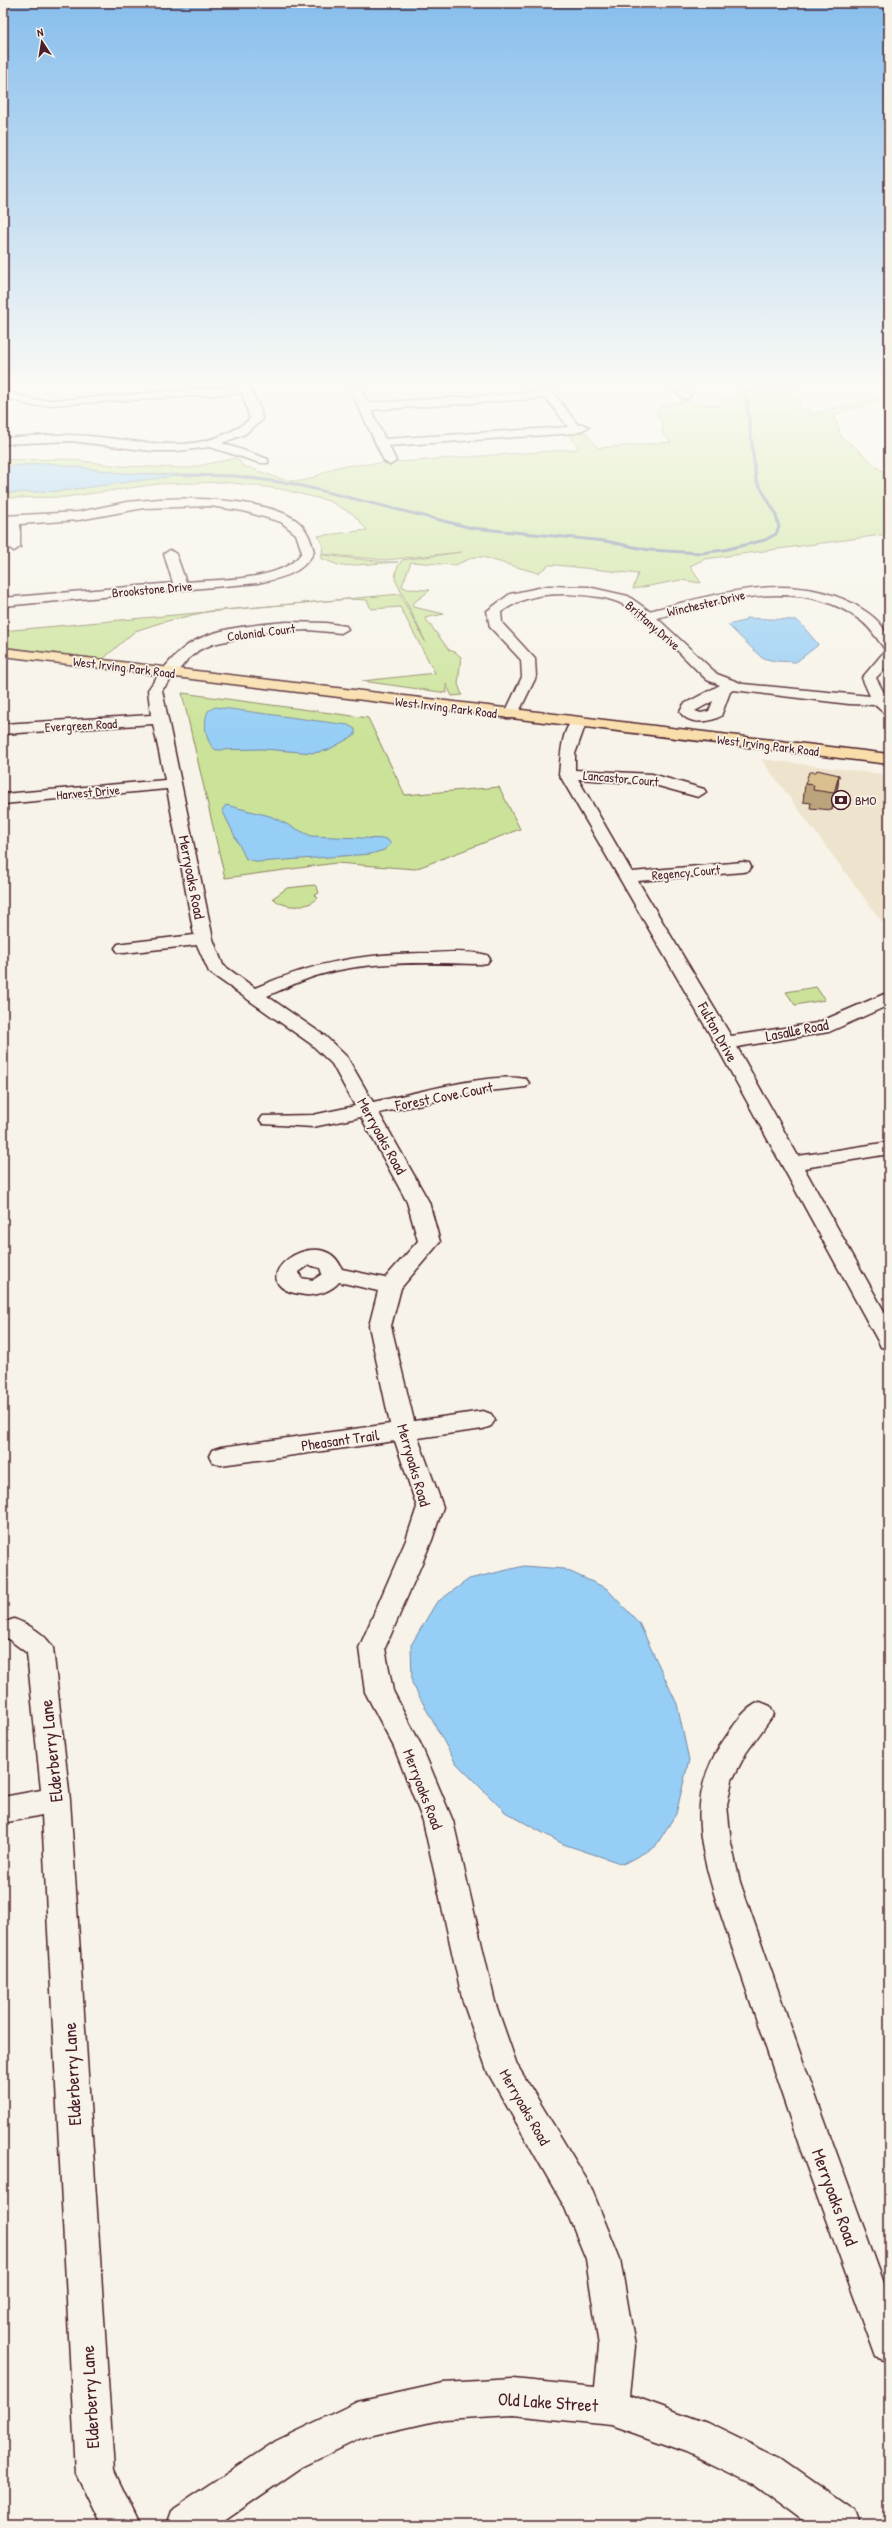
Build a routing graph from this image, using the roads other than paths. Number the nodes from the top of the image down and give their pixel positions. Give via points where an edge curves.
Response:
1 (8, 520) edge
2 (14, 548) dead end
3 (170, 554) dead end
4 (769, 580) dead end
5 (181, 586) junction
6 (779, 590) junction
7 (3, 602) edge
8 (647, 616) junction
9 (341, 629) dead end
10 (885, 632) edge
11 (889, 645) edge
12 (3, 652) edge
13 (889, 654) edge
14 (169, 673) junction
15 (884, 705) edge
16 (511, 715) junction
17 (159, 719) junction
18 (578, 723) junction
19 (3, 729) edge
20 (889, 759) edge
21 (567, 774) junction
22 (173, 784) junction
23 (698, 792) dead end
24 (3, 799) edge
25 (743, 867) dead end
26 (629, 877) junction
27 (204, 939) junction
28 (124, 948) dead end
29 (480, 959) dead end
30 (253, 995) junction
31 (889, 998) edge
32 (724, 1043) junction
33 (519, 1083) dead end
34 (369, 1111) junction
35 (270, 1120) dead end
36 (889, 1148) edge
37 (790, 1164) junction
38 (333, 1274) dead end
39 (390, 1286) junction
40 (889, 1341) edge
41 (482, 1420) dead end
42 (404, 1431) junction
43 (222, 1456) dead end
44 (14, 1630) dead end
45 (760, 1714) dead end
46 (56, 1800) junction
47 (3, 1810) edge
48 (889, 2344) edge
49 (611, 2407) junction
50 (121, 2525) edge
51 (185, 2525) edge
52 (841, 2525) edge

1 - 2 street
1 - 5 street, Brookstone Drive via 64,518 165,502 231,505 292,522 299,528 306,541 308,552 304,567 258,579
3 - 5 street
4 - 6 street
5 - 7 street, Brookstone Drive
6 - 8 street, Winchester Drive via 733,595
6 - 10 street, Winchester Drive via 806,591 834,597 857,608
8 - 15 street, Brittany Drive via 727,688
8 - 16 street, Brittany Drive via 623,599 588,591 548,590 515,597 504,603 494,611 494,624 528,659 529,677
9 - 14 street, Colonial Court via 316,626 240,632 212,639 193,648
10 - 11 street, Winchester Drive
12 - 14 main road, West Irving Park Road
13 - 15 street via 869,678
14 - 16 main road, West Irving Park Road
14 - 17 street, Merryoaks Road via 155,690
16 - 18 main road, West Irving Park Road
17 - 19 street, Evergreen Road
17 - 22 street, Merryoaks Road
18 - 20 main road, West Irving Park Road
18 - 21 street via 565,759
21 - 23 street, Lancastor Court via 652,779
21 - 26 street, Fulton Drive
22 - 24 street, Harvest Drive
22 - 27 street, Merryoaks Road
25 - 26 street, Regency Court
26 - 32 street, Fulton Drive
27 - 28 street
27 - 30 street, Merryoaks Road via 215,968
29 - 30 street via 423,957 376,961 313,971
30 - 34 street, Merryoaks Road via 318,1040 340,1061
31 - 32 street, Lasalle Road via 822,1028
32 - 37 street, Fulton Drive
33 - 34 street, Forest Cove Court via 479,1086
34 - 35 street, Forest Cove Court via 313,1121
34 - 39 street, Merryoaks Road via 418,1202 429,1242
36 - 37 street
37 - 40 street, Fulton Drive
38 - 39 street
39 - 42 street, Merryoaks Road via 380,1326
41 - 42 street, Pheasant Trail
42 - 43 street, Pheasant Trail
42 - 49 street, Merryoaks Road via 430,1507 419,1540 372,1648 379,1692 407,1745 438,1821 479,2002 504,2073 578,2197 603,2259 617,2346
44 - 46 street, Elderberry Lane via 40,1648
45 - 48 street, Merryoaks Road via 730,1754 717,1783 713,1804 715,1844 786,2065
46 - 47 street
46 - 50 street, Elderberry Lane via 95,2474
49 - 51 street, Old Lake Street via 513,2397 444,2401 357,2420 289,2454
49 - 52 street, Old Lake Street via 694,2436 768,2472

